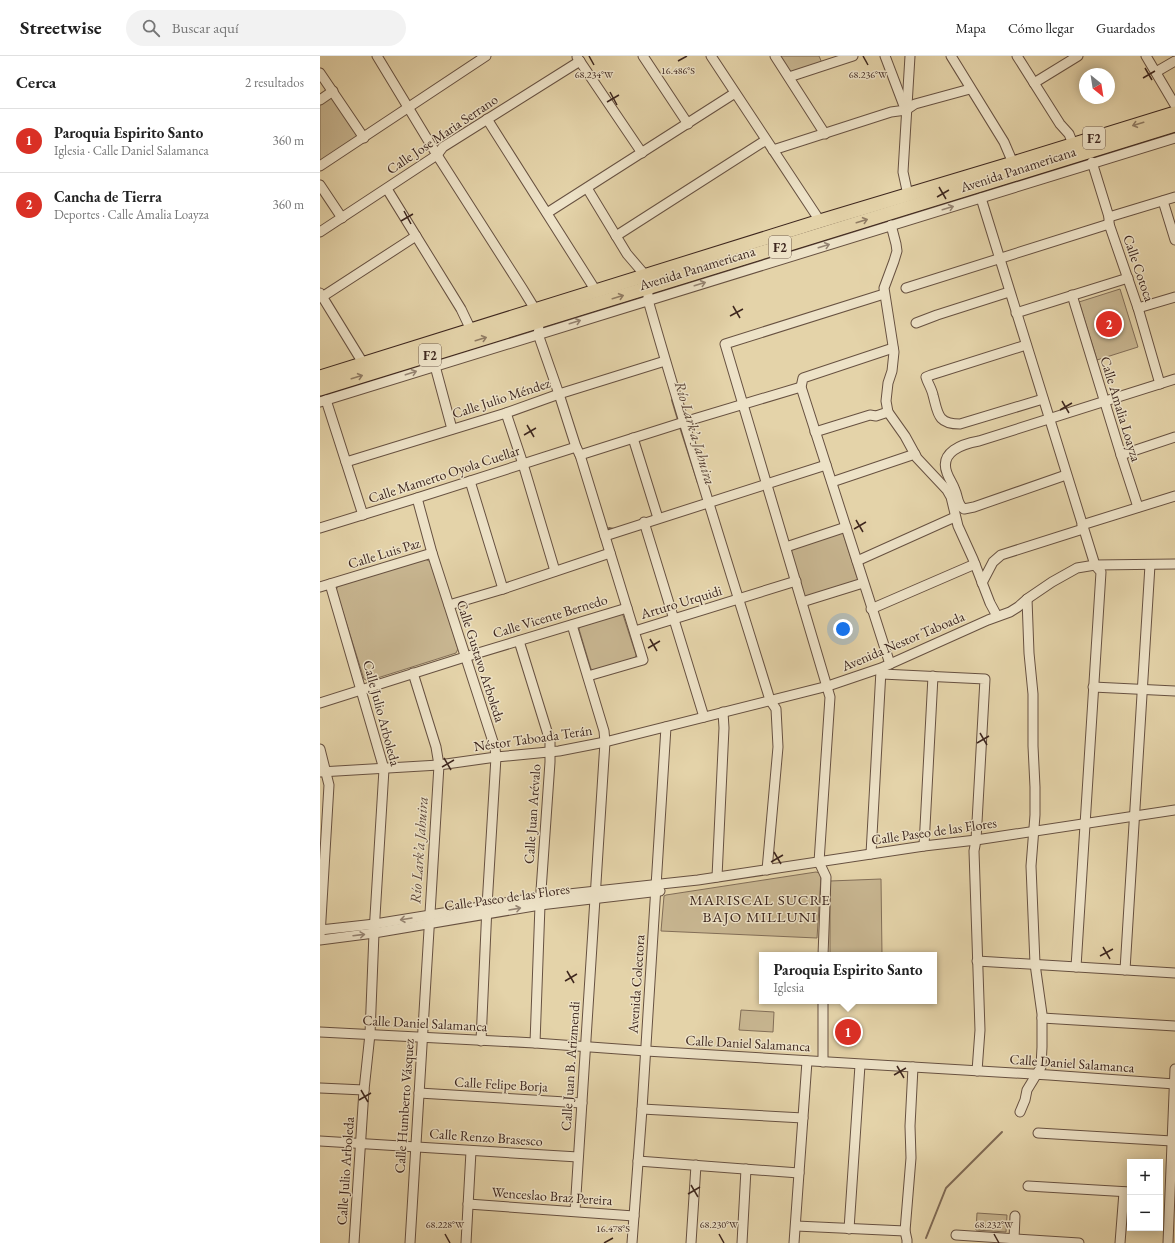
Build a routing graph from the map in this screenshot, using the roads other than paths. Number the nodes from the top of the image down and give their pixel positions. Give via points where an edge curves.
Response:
1 (486, 56) edge
2 (643, 56) edge
3 (711, 56) edge
4 (775, 56) edge
5 (853, 56) edge
6 (885, 56) edge
7 (910, 56) edge
8 (951, 56) edge
9 (1017, 56) edge
10 (1078, 56) edge
11 (1146, 56) edge
12 (380, 57) edge
13 (578, 58) edge
14 (826, 60) edge
15 (1175, 61) edge
16 (320, 72) edge
17 (1156, 72) junction
18 (789, 77) junction
19 (1034, 83) junction
20 (970, 89) junction
21 (333, 91) junction
22 (735, 93) junction
23 (320, 100) edge
24 (1175, 105) edge
25 (408, 107) junction
26 (906, 110) junction
27 (1175, 113) edge
28 (487, 120) junction
29 (688, 124) junction
30 (1175, 125) edge
31 (825, 134) junction
32 (364, 138) junction
33 (1175, 138) edge
34 (766, 140) junction
35 (1073, 144) junction
36 (773, 150) junction
37 (642, 154) junction
38 (437, 155) junction
39 (1092, 162) junction
40 (1013, 163) junction
41 (320, 166) edge
42 (320, 185) edge
43 (587, 188) junction
44 (387, 189) junction
45 (908, 195) junction
46 (1175, 197) edge
47 (981, 198) junction
48 (1162, 201) junction
49 (547, 213) junction
50 (342, 218) junction
51 (1109, 220) junction
52 (820, 221) junction
53 (891, 225) junction
54 (320, 232) edge
55 (416, 236) junction
56 (616, 236) junction
57 (1175, 240) edge
58 (999, 258) junction
59 (1128, 278) junction
60 (647, 281) junction
61 (906, 288) dead end
62 (596, 291) junction
63 (1009, 292) junction
64 (884, 294) junction
65 (321, 295) edge
66 (1072, 295) junction
67 (1175, 297) edge
68 (648, 300) junction
69 (1138, 308) junction
70 (1016, 313) junction
71 (538, 315) junction
72 (916, 324) dead end
73 (471, 330) junction
74 (538, 334) junction
75 (1026, 345) junction
76 (893, 348) junction
77 (665, 361) junction
78 (363, 363) junction
79 (435, 366) junction
80 (320, 377) edge
81 (1175, 379) edge
82 (1160, 384) junction
83 (801, 387) junction
84 (559, 394) junction
85 (322, 397) edge
86 (1043, 399) junction
87 (1104, 402) junction
88 (743, 404) junction
89 (888, 412) junction
90 (506, 413) junction
91 (1049, 418) junction
92 (684, 422) junction
93 (452, 429) junction
94 (815, 432) junction
95 (1175, 437) edge
96 (633, 438) junction
97 (578, 451) junction
98 (915, 454) junction
99 (1120, 455) junction
100 (346, 462) junction
101 (523, 464) junction
102 (826, 465) junction
103 (1066, 475) junction
104 (470, 481) junction
105 (832, 482) junction
106 (767, 484) junction
107 (1175, 496) edge
108 (417, 498) junction
109 (709, 503) junction
110 (1138, 507) junction
111 (363, 514) junction
112 (956, 517) junction
113 (658, 518) junction
114 (644, 522) junction
115 (846, 527) junction
116 (1083, 527) junction
117 (320, 528) edge
118 (605, 536) junction
119 (786, 547) junction
120 (432, 553) junction
121 (610, 553) junction
122 (857, 561) junction
123 (975, 564) junction
124 (1175, 564) edge
125 (1095, 565) junction
126 (1150, 565) junction
127 (555, 571) junction
128 (796, 581) junction
129 (982, 583) junction
130 (330, 584) junction
131 (863, 584) junction
132 (320, 587) edge
133 (503, 589) junction
134 (739, 599) junction
135 (1027, 599) junction
136 (802, 602) junction
137 (449, 604) junction
138 (627, 608) junction
139 (872, 609) junction
140 (997, 616) junction
141 (674, 619) junction
142 (572, 625) junction
143 (635, 631) junction
144 (519, 641) junction
145 (465, 656) junction
146 (884, 669) junction
147 (413, 673) junction
148 (588, 676) junction
149 (934, 676) junction
150 (828, 686) junction
151 (1093, 687) junction
152 (360, 689) junction
153 (1143, 690) junction
154 (1175, 691) edge
155 (770, 700) junction
156 (320, 703) edge
157 (723, 712) junction
158 (704, 717) junction
159 (666, 727) junction
160 (605, 742) junction
161 (320, 749) edge
162 (550, 752) junction
163 (496, 757) junction
164 (439, 765) junction
165 (384, 769) junction
166 (323, 772) edge
167 (1175, 810) edge
168 (1135, 815) junction
169 (1084, 823) junction
170 (1033, 831) junction
171 (976, 840) junction
172 (924, 846) junction
173 (872, 854) junction
174 (819, 862) junction
175 (767, 870) junction
176 (717, 877) junction
177 (656, 889) junction
178 (595, 895) junction
179 (541, 901) junction
180 (487, 910) junction
181 (430, 919) junction
182 (374, 928) junction
183 (320, 935) edge
184 (823, 952) edge
185 (977, 961) junction
186 (1035, 964) junction
187 (1076, 967) junction
188 (1125, 970) junction
189 (1175, 973) edge
190 (823, 1004) edge
191 (1042, 1018) junction
192 (1175, 1026) edge
193 (320, 1032) edge
194 (370, 1034) junction
195 (423, 1037) junction
196 (481, 1041) junction
197 (535, 1042) junction
198 (585, 1047) junction
199 (646, 1052) junction
200 (807, 1061) junction
201 (823, 1062) junction
202 (860, 1064) junction
203 (913, 1067) junction
204 (1175, 1069) edge
205 (977, 1071) junction
206 (1037, 1074) junction
207 (1175, 1084) edge
208 (320, 1088) edge
209 (364, 1090) junction
210 (418, 1093) junction
211 (582, 1103) junction
212 (642, 1109) junction
213 (1020, 1112) dead end
214 (803, 1118) junction
215 (1038, 1133) dead end
216 (320, 1141) edge
217 (1172, 1141) junction
218 (360, 1143) junction
219 (415, 1147) junction
220 (471, 1151) junction
221 (578, 1157) junction
222 (638, 1161) junction
223 (696, 1165) junction
224 (746, 1170) junction
225 (799, 1173) junction
226 (1028, 1186) dead end
227 (1127, 1192) edge
228 (1163, 1194) edge
229 (1170, 1195) junction
230 (468, 1204) junction
231 (575, 1211) junction
232 (634, 1216) junction
233 (1015, 1216) dead end
234 (1172, 1222) edge
235 (796, 1226) junction
236 (849, 1228) junction
237 (905, 1231) junction
238 (956, 1236) dead end
239 (1014, 1239) junction
240 (354, 1243) edge
241 (410, 1243) edge
242 (466, 1243) edge
243 (632, 1243) edge
244 (691, 1243) edge
245 (742, 1243) edge
246 (794, 1243) edge
247 (907, 1243) edge
248 (1067, 1243) edge
249 (1079, 1243) edge
250 (1120, 1243) edge
251 (1168, 1243) edge

1 - 25 street
2 - 29 street
3 - 22 street
4 - 18 street
5 - 14 street
6 - 26 street
7 - 26 street
8 - 20 street
9 - 19 street
10 - 19 street
11 - 17 street
12 - 25 street
13 - 28 street, Calle Jose Maria Serrano
13 - 37 street
14 - 18 street
15 - 17 street
16 - 21 street
17 - 24 street
18 - 31 street
19 - 35 street via 1069,134
20 - 26 street via 914,104
20 - 40 street via 1004,142
21 - 23 street
21 - 32 street
22 - 29 street
22 - 34 street
25 - 32 street
25 - 38 street
26 - 31 street via 891,112
26 - 45 street via 903,172
27 -> 35 highway, Avenida Panamericana / F2
28 - 38 street, Calle Jose Maria Serrano via 443,147
28 - 49 street
29 - 37 street
60 -> 30 highway, Avenida Panamericana / F2
31 - 36 street
32 - 41 street
33 - 39 street, Avenida Panamericana
34 - 36 street
34 - 56 street
35 - 40 highway, Avenida Panamericana / F2
36 - 52 street
37 - 43 street
38 - 44 street, Calle Jose Maria Serrano
38 - 71 street
39 - 47 street, Avenida Panamericana
39 - 51 street, Calle Cotoca
40 - 45 highway, Avenida Panamericana / F2
42 - 50 street
43 - 49 street
43 - 56 street
44 - 50 street, Calle Jose Maria Serrano
44 - 55 street
45 - 52 highway, Avenida Panamericana / F2
46 - 48 street
53 -> 47 street, Avenida Panamericana
47 - 58 street
48 - 51 street
48 - 57 street
49 - 62 street
50 - 54 street, Calle Jose Maria Serrano
51 - 58 street
51 - 59 street, Calle Cotoca
52 - 60 highway, Avenida Panamericana / F2
53 - 64 street via 896,251
68 -> 53 street, Avenida Panamericana
55 - 65 street
55 - 73 street via 462,309
56 - 60 street
58 - 61 street
58 - 63 street
59 - 66 street
59 - 69 street, Calle Cotoca
60 - 62 highway, Avenida Panamericana / F2
60 - 68 street
71 -> 60 highway, Avenida Panamericana / F2
62 - 71 highway, Avenida Panamericana / F2
63 - 70 street
63 - 72 street
64 - 76 street
64 - 88 street via 725,344
65 - 78 street
66 - 70 street
66 - 87 street, Calle Amalia Loayza
67 - 69 street
74 -> 68 street, Avenida Panamericana
68 - 77 street
69 - 82 street, Calle Cotoca
70 - 75 street
71 - 73 highway, Avenida Panamericana / F2
71 - 74 street
85 -> 71 highway, Avenida Panamericana / F2
73 - 78 highway, Avenida Panamericana / F2
74 - 79 street, Avenida Panamericana
74 - 84 street
75 - 86 street
75 - 86 street via 926,377 935,407 943,420 960,424
76 - 83 street via 803,378
76 - 89 street via 892,371 886,401
77 - 84 street, Calle Julio Méndez
77 - 92 street
78 - 80 highway, Avenida Panamericana / F2
85 -> 79 street, Avenida Panamericana
79 - 93 street
81 - 82 street
82 - 87 street
83 - 88 street, Calle Mamerto Oyola Cuellar
83 - 94 street
84 - 90 street, Calle Julio Méndez
84 - 97 street
85 - 100 street
86 - 91 street
87 - 91 street
87 - 99 street, Calle Amalia Loayza
88 - 92 street, Calle Mamerto Oyola Cuellar
88 - 106 street
89 - 94 street
89 - 98 street
90 - 93 street, Calle Julio Méndez
90 - 101 street
91 - 103 street
91 - 103 street via 962,445 946,460 947,473 959,504 964,509
92 - 96 street, Calle Mamerto Oyola Cuellar
92 - 109 street
93 - 100 street, Calle Julio Méndez
94 - 102 street
95 - 99 street
96 - 97 street, Calle Mamerto Oyola Cuellar
96 - 113 street
97 - 101 street, Calle Mamerto Oyola Cuellar
97 - 118 street
98 - 105 street
98 - 112 street via 947,490
99 - 110 street, Calle Amalia Loayza
100 - 111 street
101 - 104 street, Calle Mamerto Oyola Cuellar
101 - 127 street
102 - 105 street
102 - 106 street
103 - 116 street
104 - 108 street, Calle Mamerto Oyola Cuellar
104 - 133 street
105 - 115 street
106 - 109 street
106 - 119 street
107 - 110 street
108 - 111 street, Calle Mamerto Oyola Cuellar
108 - 120 street, Calle Gustavo Arboleda
109 - 113 street
109 - 134 street
110 - 116 street
111 - 117 street, Calle Mamerto Oyola Cuellar
112 - 122 street
112 - 123 street
113 - 114 street
114 - 118 street
114 - 141 street
115 - 119 street
115 - 122 street
116 - 125 street
116 - 129 street via 1001,555 993,562
118 - 121 street
119 - 128 street
120 - 130 street, Calle Luis Paz
120 - 137 street, Calle Gustavo Arboleda
121 - 127 street
121 - 138 street
122 - 131 street
123 - 129 street
123 - 139 street
124 - 126 street, Avenida Nestor Taboada
125 - 126 street, Avenida Nestor Taboada
125 - 135 street, Avenida Nestor Taboada via 1077,568
125 - 151 street via 1101,572
126 - 153 street
127 - 133 street
128 - 134 street, Arturo Urquidi
128 - 136 street
129 - 140 street
130 - 132 street, Calle Luis Paz
130 - 152 street, Calle Julio Arboleda
131 - 136 street
131 - 139 street
133 - 137 street
134 - 141 street, Arturo Urquidi
134 - 155 street
135 - 140 street, Avenida Nestor Taboada via 1018,608
135 - 170 street via 1033,694
136 - 150 street
137 - 145 street, Calle Gustavo Arboleda
138 - 142 street, Calle Vicente Bernedo
138 - 143 street, Calle Vicente Bernedo
139 - 146 street
140 - 146 street, Avenida Nestor Taboada
141 - 143 street, Arturo Urquidi
141 - 158 street
142 - 144 street, Calle Vicente Bernedo
142 - 148 street, Calle Juan B. Arizmendi
143 - 148 street, Arturo Urquidi via 644,660
144 - 145 street, Calle Vicente Bernedo
144 - 162 street, Calle Juan Arévalo via 550,741
145 - 147 street, Calle Vicente Bernedo
145 - 163 street, Calle Gustavo Arboleda
146 - 149 street
146 - 150 street, Avenida Nestor Taboada
146 - 173 street
147 - 152 street, Calle Vicente Bernedo
147 - 164 street, Calle Humberto Vásquez via 436,747
148 - 160 street, Calle Juan B. Arizmendi
149 - 171 street via 985,679
149 - 172 street
150 - 155 street, Avenida Nestor Taboada
150 - 174 street via 830,697
151 - 153 street
151 - 169 street
152 - 156 street, Calle Vicente Bernedo
152 - 165 street, Calle Julio Arboleda
153 - 154 street
153 - 168 street
155 - 157 street, Néstor Taboada Terán
155 - 175 street via 776,709 778,747
157 - 158 street, Néstor Taboada Terán
157 - 176 street
158 - 159 street, Néstor Taboada Terán
159 - 160 street, Néstor Taboada Terán
159 - 177 street, Avenida Colectora
160 - 162 street, Néstor Taboada Terán
160 - 178 street, Calle Juan B. Arizmendi
161 - 166 street
162 - 163 street, Néstor Taboada Terán
162 - 179 street, Calle Juan Arévalo
163 - 164 street, Néstor Taboada Terán
163 - 180 street, Calle Gustavo Arboleda
164 - 165 street, Néstor Taboada Terán
164 - 181 street, Calle Humberto Vásquez
165 - 166 street, Néstor Taboada Terán
165 - 182 street, Calle Julio Arboleda
166 - 183 street via 329,785
167 - 168 street, Calle Paseo de las Flores
168 - 169 street, Calle Paseo de las Flores
168 - 188 street
169 - 170 street, Calle Paseo de las Flores
169 - 187 street
170 - 171 street, Calle Paseo de las Flores
170 - 186 street via 1031,866
171 - 172 street, Calle Paseo de las Flores
171 - 185 street via 974,851
172 - 173 street, Calle Paseo de las Flores
173 - 174 street, Calle Paseo de las Flores
174 - 175 street, Calle Paseo de las Flores
174 - 184 street via 826,877
175 - 176 street, Calle Paseo de las Flores
176 - 177 street, Calle Paseo de las Flores
177 - 178 street, Calle Paseo de las Flores
177 - 199 street, Avenida Colectora
178 - 179 street, Calle Paseo de las Flores
178 - 198 street, Calle Juan B. Arizmendi
179 - 180 street, Calle Paseo de las Flores
179 - 197 street, Calle Juan Arévalo
180 - 181 street, Calle Paseo de las Flores
180 - 196 street, Calle Gustavo Arboleda
181 - 182 street, Calle Paseo de las Flores
181 - 195 street, Calle Humberto Vásquez
182 - 183 street, Calle Paseo de las Flores
182 - 194 street, Calle Julio Arboleda
185 - 186 street
185 - 205 street via 980,1030
186 - 187 street
186 - 191 street
187 - 188 street
188 - 189 street
190 - 201 street
191 - 192 street
191 - 206 street via 1042,1058
193 - 194 street, Calle Daniel Salamanca
194 - 195 street, Calle Daniel Salamanca
194 - 209 street, Calle Julio Arboleda
195 - 196 street, Calle Daniel Salamanca
195 - 210 street, Calle Humberto Vásquez
196 - 197 street, Calle Daniel Salamanca
197 - 198 street, Calle Daniel Salamanca
198 - 199 street, Calle Daniel Salamanca
198 - 211 street, Calle Juan B. Arizmendi
199 - 200 street, Calle Daniel Salamanca
199 - 212 street, Avenida Colectora
200 - 201 street, Calle Daniel Salamanca
200 - 214 street
201 - 202 street, Calle Daniel Salamanca
202 - 203 street, Calle Daniel Salamanca
202 - 236 street
203 - 205 street, Calle Daniel Salamanca
203 - 237 street via 911,1158
204 - 207 street
205 - 206 street, Calle Daniel Salamanca
206 - 207 street, Calle Daniel Salamanca
206 - 213 street via 1027,1090
207 - 217 street
208 - 209 street
209 - 218 street, Calle Julio Arboleda
210 - 211 street, Calle Felipe Borja
210 - 219 street, Calle Humberto Vásquez
211 - 221 street, Calle Juan B. Arizmendi
212 - 214 street
212 - 222 street, Avenida Colectora
214 - 225 street
215 - 217 street
216 - 218 street, Calle Renzo Brasesco
217 - 229 street
218 - 219 street, Calle Renzo Brasesco
218 - 240 street, Calle Julio Arboleda
219 - 220 street, Calle Renzo Brasesco
219 - 241 street, Calle Humberto Vásquez
220 - 221 street, Calle Renzo Brasesco
220 - 230 street
221 - 231 street, Calle Juan B. Arizmendi
222 - 223 street
222 - 232 street, Avenida Colectora
223 - 224 street
223 - 244 street
224 - 225 street
224 - 245 street
225 - 235 street
226 - 227 street
227 - 250 street
228 - 229 street
229 - 234 street
230 - 231 street, Wenceslao Braz Pereira
230 - 242 street
231 - 232 street, Wenceslao Braz Pereira
232 - 243 street, Avenida Colectora
233 - 239 street
234 - 251 street
235 - 236 street
235 - 246 street
236 - 237 street
237 - 247 street
238 - 239 street
239 - 248 street
248 - 249 street

